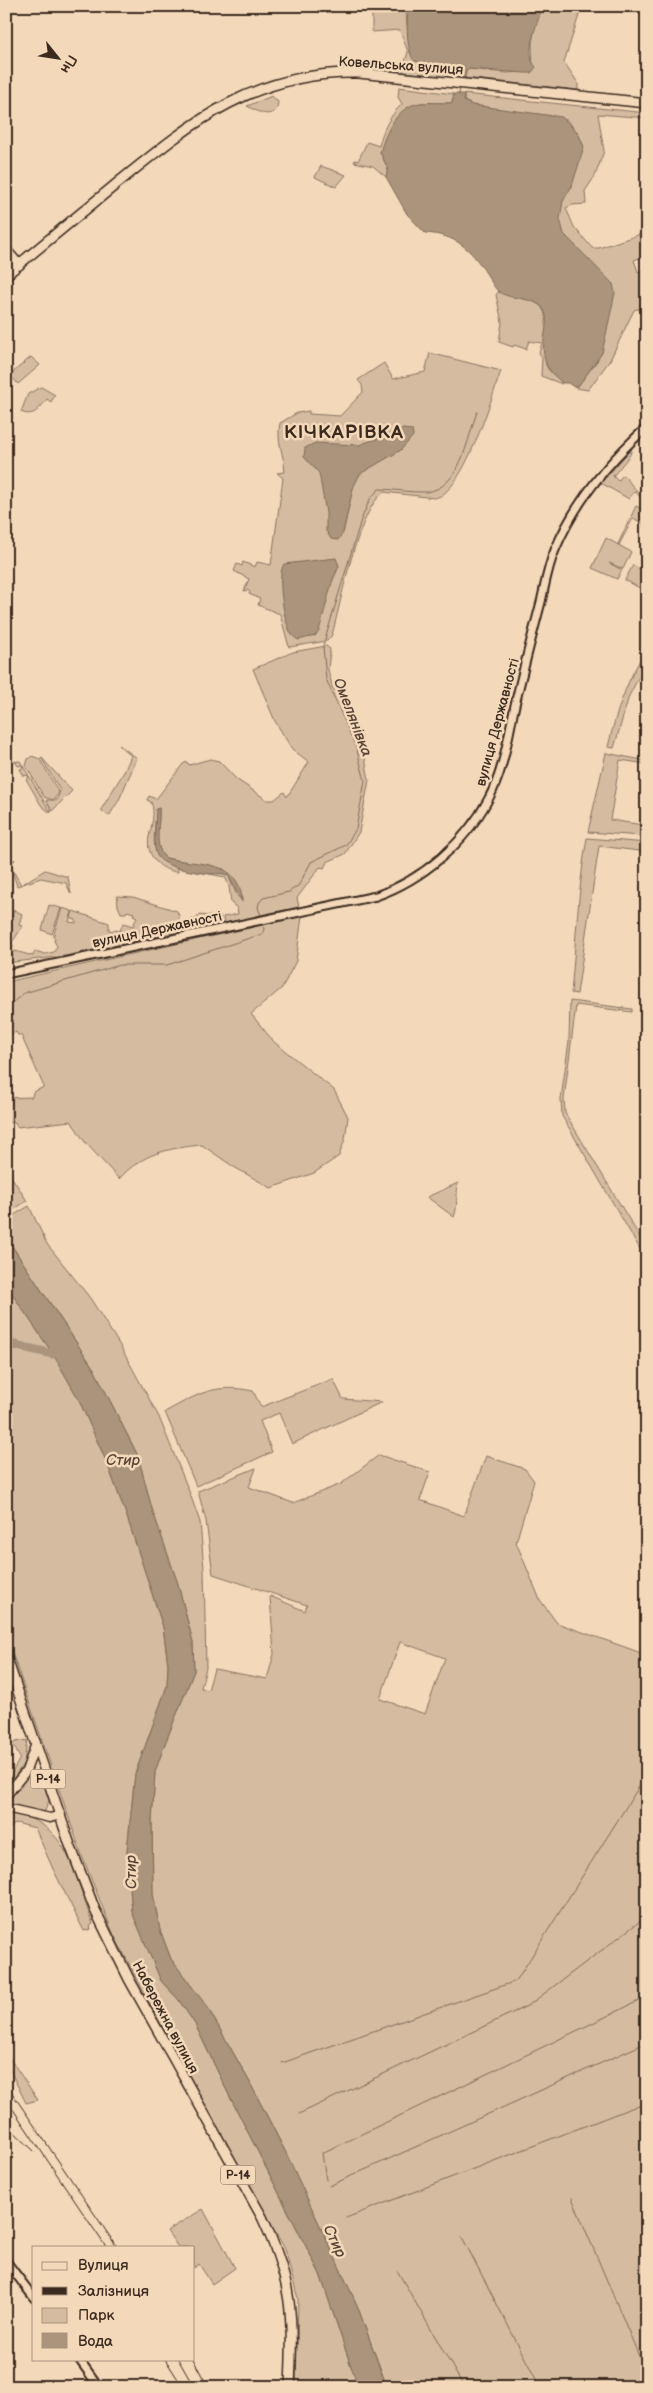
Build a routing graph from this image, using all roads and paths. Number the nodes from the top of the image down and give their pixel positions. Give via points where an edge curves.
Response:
1 (647, 103) edge
2 (6, 250) edge
3 (19, 265) junction
4 (6, 275) edge
5 (647, 427) edge
6 (6, 974) edge
7 (6, 1656) edge
8 (36, 1743) junction
9 (6, 1796) edge
10 (6, 1808) edge
11 (61, 1814) junction
12 (6, 2261) edge
13 (32, 2295) edge
14 (80, 2360) edge
15 (99, 2387) edge
16 (290, 2387) edge

1 - 3 main road, Ковельська вулиця via 348,73 282,82 216,110 184,130
2 - 3 main road
3 - 4 main road, Ковельська вулиця
5 - 6 street, вулиця Державності via 598,476 570,517 554,552 503,758 490,798 475,820 436,862 398,887 376,896
7 - 8 main road, Набережна вулиця / Р-14
8 - 9 main road via 26,1771
8 - 11 main road, Набережна вулиця / Р-14
10 - 11 main road via 50,1818
11 - 16 main road, Набережна вулиця / Р-14 via 95,1910 129,1979 278,2250 291,2299
12 - 13 street
14 - 15 street

